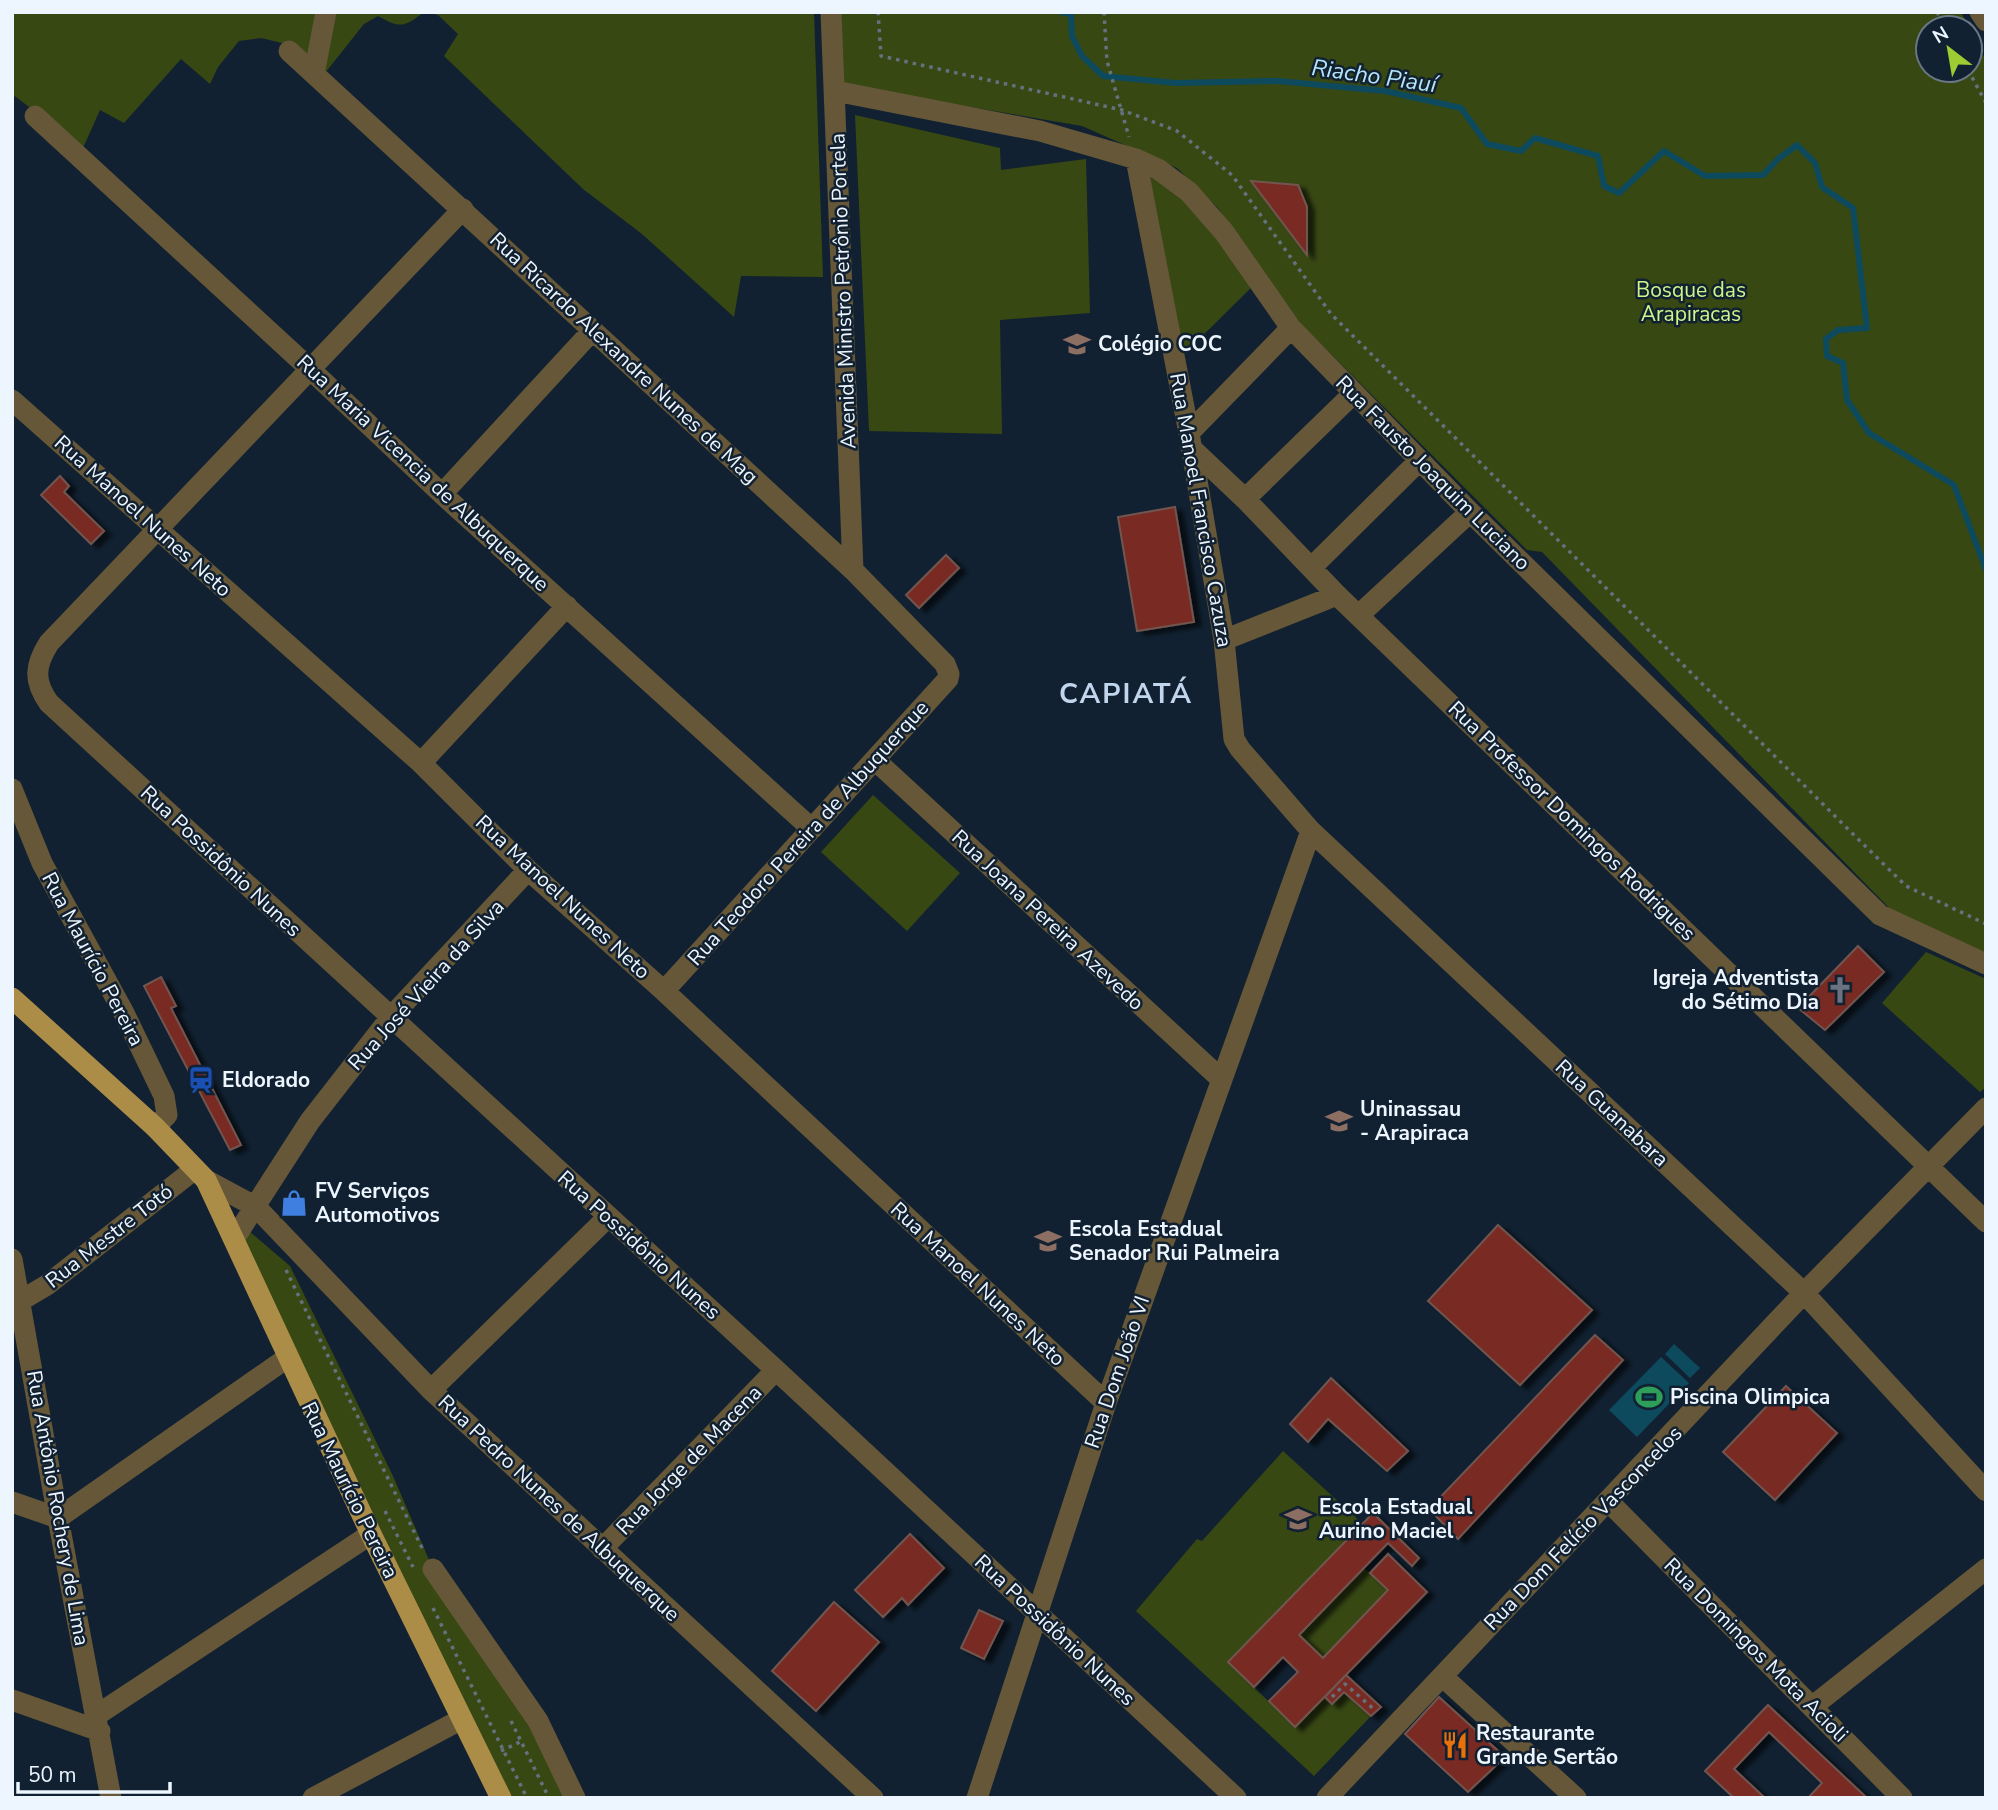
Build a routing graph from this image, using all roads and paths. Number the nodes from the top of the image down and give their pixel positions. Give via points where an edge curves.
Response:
1 (326, 12) edge
2 (831, 12) edge
3 (878, 12) edge
4 (1104, 12) edge
5 (1980, 12) edge
6 (1986, 22) edge
7 (289, 51) dead end
8 (314, 74) junction
9 (1976, 84) edge
10 (835, 91) junction
11 (1986, 103) edge
12 (1122, 110) junction
13 (35, 116) dead end
14 (1136, 159) junction
15 (463, 209) junction
16 (1291, 328) junction
17 (593, 330) junction
18 (310, 369) junction
19 (1354, 393) junction
20 (12, 400) edge
21 (1190, 440) junction
22 (1420, 460) junction
23 (442, 494) junction
24 (1245, 499) junction
25 (1469, 512) junction
26 (159, 530) junction
27 (1312, 567) junction
28 (853, 570) junction
29 (1337, 595) junction
30 (567, 606) junction
31 (1359, 615) junction
32 (1224, 640) junction
33 (950, 674) joint
34 (1234, 739) joint
35 (875, 760) junction
36 (421, 763) junction
37 (12, 789) edge
38 (812, 829) junction
39 (1311, 831) junction
40 (528, 870) junction
41 (1986, 924) edge
42 (1986, 964) edge
43 (664, 991) junction
44 (12, 998) edge
45 (391, 1017) junction
46 (1221, 1079) junction
47 (1986, 1108) edge
48 (155, 1126) junction
49 (1927, 1166) junction
50 (201, 1174) junction
51 (256, 1207) junction
52 (608, 1217) junction
53 (1986, 1222) edge
54 (279, 1230) junction
55 (234, 1239) junction
56 (12, 1259) edge
57 (1804, 1293) junction
58 (16, 1299) edge
59 (287, 1358) junction
60 (776, 1370) junction
61 (431, 1390) junction
62 (1106, 1403) junction
63 (1986, 1491) edge
64 (12, 1502) edge
65 (1609, 1503) junction
66 (58, 1518) junction
67 (370, 1534) junction
68 (602, 1549) junction
69 (433, 1569) joint
70 (1986, 1569) edge
71 (429, 1600) dead end
72 (1036, 1612) junction
73 (1442, 1676) junction
74 (1332, 1697) dead end
75 (12, 1700) edge
76 (1813, 1706) junction
77 (1376, 1711) dead end
78 (509, 1717) dead end
79 (462, 1719) junction
80 (99, 1723) junction
81 (111, 1798) edge
82 (313, 1798) edge
83 (501, 1798) edge
84 (527, 1798) edge
85 (549, 1798) edge
86 (575, 1798) edge
87 (873, 1798) edge
88 (976, 1798) edge
89 (1236, 1798) edge
90 (1327, 1798) edge
91 (1576, 1798) edge
92 (1902, 1798) edge

1 - 8 street
2 - 10 street, Avenida Ministro Petrônio Portela
3 - 12 path via 881,56
4 - 12 path via 1107,61
5 - 6 street
7 - 8 street, Rua Ricardo Alexandre Nunes de Mag
8 - 15 street, Rua Ricardo Alexandre Nunes de Mag
9 - 11 path
10 - 14 street, Rua Fausto Joaquim Luciano via 1040,131
10 - 28 street, Avenida Ministro Petrônio Portela
12 - 41 path via 1177,131 1232,175 1331,314 1858,839 1906,886
13 - 18 street, Rua Maria Vicencia de Albuquerque
14 - 16 street, Rua Fausto Joaquim Luciano via 1189,192 1224,232
14 - 21 street, Rua Manoel Francisco Cazuza
15 - 17 street, Rua Ricardo Alexandre Nunes de Mag
15 - 18 street
16 - 19 street, Rua Fausto Joaquim Luciano
16 - 21 street
17 - 23 street
17 - 28 street, Rua Ricardo Alexandre Nunes de Mag
18 - 23 street, Rua Maria Vicencia de Albuquerque
18 - 26 street
19 - 22 street, Rua Fausto Joaquim Luciano
19 - 24 street
20 - 26 street, Rua Manoel Nunes Neto
21 - 24 street, Rua Professor Domingos Rodrigues
21 - 32 street, Rua Manoel Francisco Cazuza
22 - 25 street, Rua Fausto Joaquim Luciano
22 - 27 street
23 - 30 street, Rua Maria Vicencia de Albuquerque
24 - 27 street, Rua Professor Domingos Rodrigues
25 - 31 street
25 - 42 street, Rua Fausto Joaquim Luciano via 1880,915
26 - 36 street, Rua Manoel Nunes Neto
26 - 45 street, Rua Possidônio Nunes via 49,643 37,673 41,693
27 - 29 street, Rua Professor Domingos Rodrigues
28 - 33 street, Rua Ricardo Alexandre Nunes de Mag
29 - 31 street, Rua Professor Domingos Rodrigues
29 - 32 street
30 - 36 street
30 - 38 street, Rua Maria Vicencia de Albuquerque
31 - 49 street, Rua Professor Domingos Rodrigues
32 - 34 street, Rua Manoel Francisco Cazuza
33 - 35 street, Rua Teodoro Pereira de Albuquerque
34 - 39 street, Rua Guanabara
35 - 38 street, Rua Teodoro Pereira de Albuquerque
35 - 46 street, Rua Joana Pereira Azevedo
36 - 40 street, Rua Manoel Nunes Neto
37 - 48 street, Rua Maurício Pereira via 42,863 124,1013 163,1096 167,1115
38 - 43 street, Rua Teodoro Pereira de Albuquerque
39 - 46 street, Rua Dom João VI
39 - 57 street, Rua Guanabara
40 - 43 street, Rua Manoel Nunes Neto
40 - 45 street, Rua José Vieira da Silva
43 - 62 street, Rua Manoel Nunes Neto
44 - 48 main road, Rua Maurício Pereira
45 - 51 street, Rua José Vieira da Silva via 310,1121
45 - 52 street, Rua Possidônio Nunes
46 - 62 street, Rua Dom João VI
47 - 49 street, Rua Dom Felício Vasconcelos
48 - 50 main road, Rua Maurício Pereira
49 - 53 street, Rua Professor Domingos Rodrigues
49 - 57 street, Rua Dom Felício Vasconcelos
50 - 51 street, Rua Pedro Nunes de Albuquerque
50 - 55 main road, Rua Maurício Pereira
50 - 58 street, Rua Mestre Totó via 47,1286
51 - 54 street, Rua Pedro Nunes de Albuquerque
51 - 55 street, Rua José Vieira da Silva
52 - 60 street, Rua Possidônio Nunes
52 - 61 street
54 - 61 street, Rua Pedro Nunes de Albuquerque
54 - 69 path via 281,1260
55 - 59 main road, Rua Maurício Pereira
56 - 58 street, Rua Antônio Rochery de Lima
57 - 63 street, Rua Guanabara
57 - 65 street, Rua Dom Felício Vasconcelos
58 - 66 street, Rua Antônio Rochery de Lima
59 - 66 street
59 - 67 main road, Rua Maurício Pereira
60 - 68 street, Rua Jorge de Macena
60 - 72 street, Rua Possidônio Nunes
61 - 68 street, Rua Pedro Nunes de Albuquerque
62 - 72 street, Rua Dom João VI
64 - 66 street
65 - 73 street, Rua Dom Felício Vasconcelos
65 - 76 street, Rua Domingos Mota Acioli
66 - 80 street, Rua Antônio Rochery de Lima
67 - 79 main road, Rua Maurício Pereira
67 - 80 street
68 - 87 street, Rua Pedro Nunes de Albuquerque
69 - 86 street via 538,1721
70 - 76 street
71 - 84 path
72 - 88 street, Rua Dom João VI
72 - 89 street, Rua Possidônio Nunes
73 - 90 street, Rua Dom Felício Vasconcelos
73 - 91 street
74 - 77 path via 1343,1682
75 - 80 street
76 - 92 street, Rua Domingos Mota Acioli
78 - 85 path
79 - 82 street
79 - 83 main road, Rua Maurício Pereira
80 - 81 street, Rua Antônio Rochery de Lima

